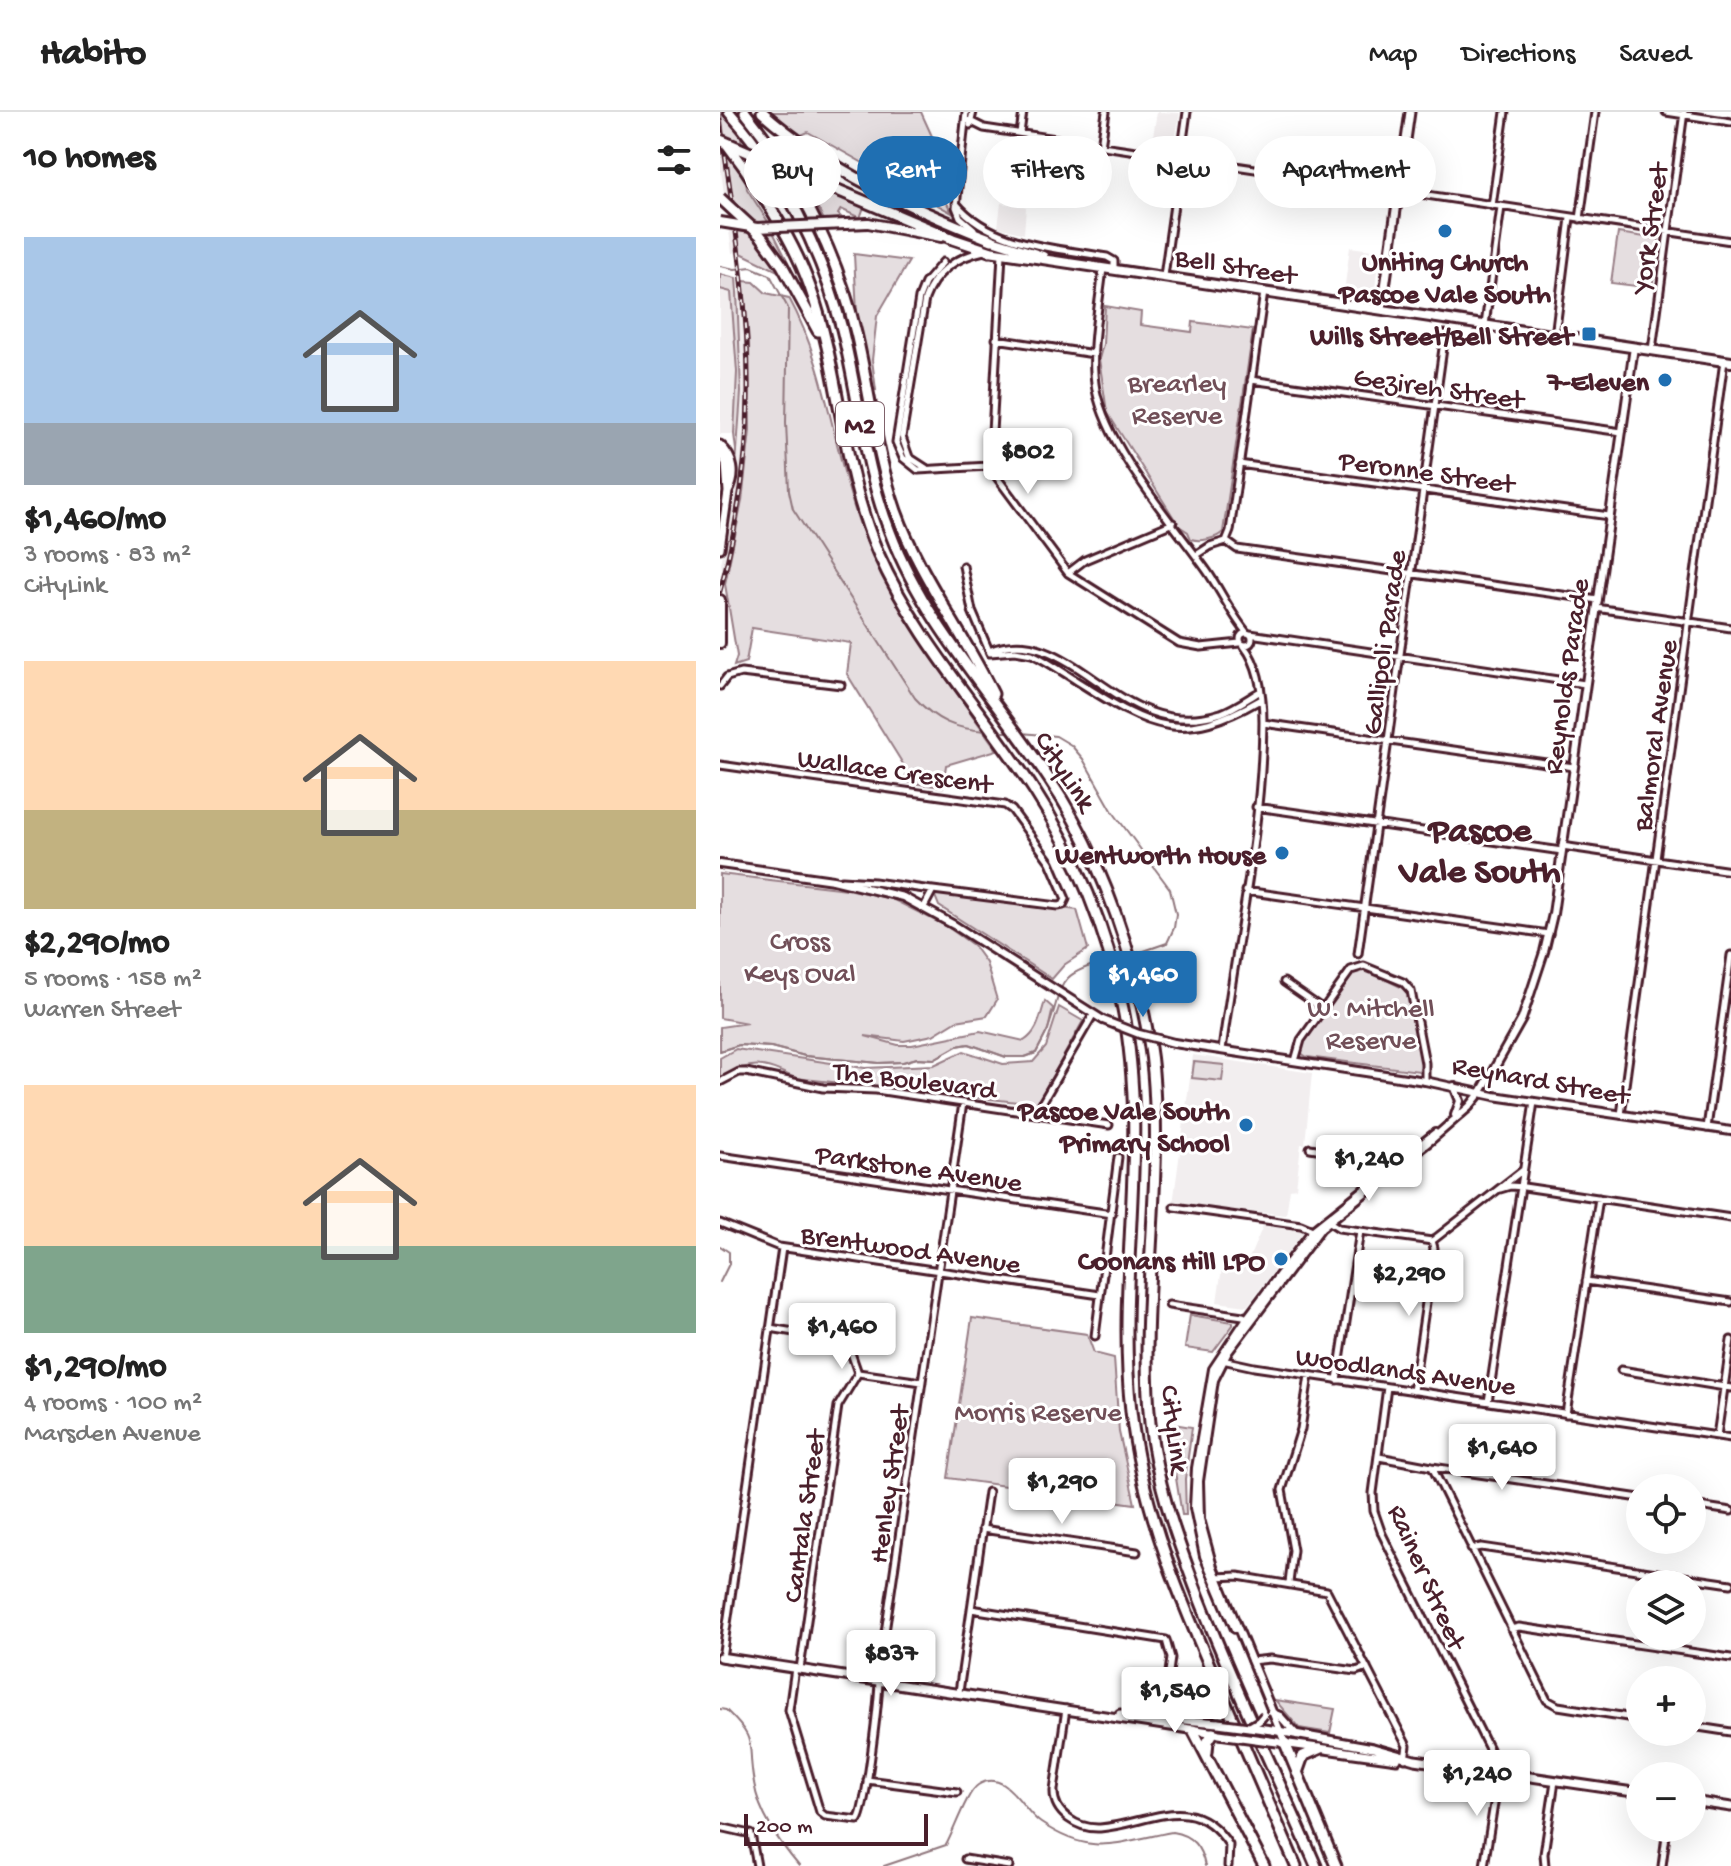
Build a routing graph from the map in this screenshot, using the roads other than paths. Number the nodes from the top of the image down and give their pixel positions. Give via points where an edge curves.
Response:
1 (729, 112) edge
2 (745, 112) edge
3 (762, 112) edge
4 (973, 112) edge
5 (1023, 112) edge
6 (1106, 112) edge
7 (1187, 112) edge
8 (1410, 112) edge
9 (1505, 112) edge
10 (1595, 112) edge
11 (1666, 112) edge
12 (1684, 114) edge
13 (968, 118) edge
14 (1731, 122) edge
15 (1020, 133) junction
16 (1039, 136) edge
17 (1102, 136) edge
18 (1184, 136) edge
19 (1407, 136) edge
20 (720, 138) edge
21 (1436, 197) edge
22 (720, 198) edge
23 (1492, 206) junction
24 (1501, 207) junction
25 (956, 208) edge
26 (962, 208) edge
27 (1174, 208) edge
28 (1397, 208) edge
29 (1570, 218) junction
30 (1580, 219) junction
31 (720, 222) edge
32 (1668, 232) junction
33 (953, 239) junction
34 (1731, 241) edge
35 (991, 245) junction
36 (1002, 254) junction
37 (1055, 260) junction
38 (943, 262) dead end
39 (1103, 267) junction
40 (1114, 268) junction
41 (1164, 276) junction
42 (1264, 291) junction
43 (1382, 308) junction
44 (1485, 325) junction
45 (1445, 334) dead end
46 (1555, 336) junction
47 (996, 339) junction
48 (825, 345) junction
49 (1634, 347) junction
50 (1652, 350) junction
51 (1094, 354) junction
52 (1728, 362) edge
53 (1251, 380) junction
54 (1435, 406) junction
55 (1622, 432) junction
56 (720, 445) edge
57 (720, 452) edge
58 (1239, 464) junction
59 (989, 466) junction
60 (938, 470) junction
61 (1423, 490) junction
62 (728, 492) junction
63 (1609, 516) junction
64 (1173, 523) junction
65 (1226, 541) junction
66 (720, 548) edge
67 (1196, 555) junction
68 (963, 566) dead end
69 (1068, 573) junction
70 (1411, 573) junction
71 (720, 600) edge
72 (1597, 604) junction
73 (1689, 621) junction
74 (1731, 628) edge
75 (1246, 639) junction
76 (720, 643) edge
77 (989, 652) junction
78 (1400, 657) junction
79 (1585, 684) junction
80 (841, 685) dead end
81 (720, 686) edge
82 (1259, 692) junction
83 (1260, 700) junction
84 (1003, 715) junction
85 (1263, 723) junction
86 (1388, 741) junction
87 (720, 765) edge
88 (1574, 767) junction
89 (1256, 807) junction
90 (1376, 824) junction
91 (1562, 848) junction
92 (1656, 860) junction
93 (720, 864) edge
94 (1731, 871) edge
95 (833, 880) junction
96 (933, 890) junction
97 (1245, 891) junction
98 (924, 907) junction
99 (1364, 908) junction
100 (1549, 934) junction
101 (1358, 954) dead end
102 (1731, 955) edge
103 (1284, 982) dead end
104 (1323, 1009) junction
105 (1093, 1015) junction
106 (1222, 1050) junction
107 (1295, 1061) junction
108 (1425, 1081) junction
109 (720, 1082) edge
110 (1454, 1086) junction
111 (1481, 1092) junction
112 (1534, 1102) junction
113 (963, 1103) junction
114 (1036, 1113) junction
115 (1621, 1115) junction
116 (1451, 1122) junction
117 (1109, 1125) dead end
118 (1707, 1128) junction
119 (1731, 1131) edge
120 (1310, 1148) dead end
121 (720, 1156) edge
122 (1118, 1157) dead end
123 (1396, 1166) junction
124 (1523, 1170) junction
125 (1521, 1187) junction
126 (1500, 1189) junction
127 (950, 1191) junction
128 (1599, 1198) junction
129 (1174, 1207) dead end
130 (1112, 1214) junction
131 (1731, 1218) edge
132 (1328, 1220) junction
133 (720, 1223) edge
134 (1360, 1231) junction
135 (1315, 1232) junction
136 (1432, 1241) junction
137 (782, 1248) junction
138 (938, 1271) junction
139 (1586, 1281) junction
140 (1100, 1295) junction
141 (1731, 1302) edge
142 (1169, 1305) dead end
143 (1250, 1320) junction
144 (770, 1328) junction
145 (1095, 1336) dead end
146 (1731, 1340) edge
147 (1221, 1359) junction
148 (1621, 1370) dead end
149 (858, 1373) junction
150 (1309, 1375) junction
151 (1337, 1380) junction
152 (922, 1382) junction
153 (1387, 1387) junction
154 (1728, 1387) edge
155 (1413, 1391) junction
156 (1488, 1402) junction
157 (1566, 1414) junction
158 (1717, 1436) junction
159 (1731, 1438) edge
160 (1379, 1457) junction
161 (1432, 1467) junction
162 (988, 1492) dead end
163 (1626, 1496) edge
164 (1706, 1507) edge
165 (1731, 1511) edge
166 (982, 1529) junction
167 (1471, 1549) junction
168 (1137, 1552) dead end
169 (1215, 1577) junction
170 (1289, 1583) junction
171 (1731, 1584) edge
172 (971, 1609) junction
173 (1511, 1629) junction
174 (721, 1658) edge
175 (1731, 1658) edge
176 (1251, 1661) junction
177 (1367, 1667) junction
178 (798, 1669) junction
179 (880, 1681) junction
180 (959, 1692) junction
181 (1164, 1708) dead end
182 (1066, 1709) junction
183 (1268, 1714) junction
184 (1626, 1717) edge
185 (1249, 1727) junction
186 (1706, 1728) edge
187 (1193, 1730) junction
188 (1217, 1730) junction
189 (1276, 1731) junction
190 (1731, 1732) edge
191 (1297, 1735) junction
192 (1281, 1743) junction
193 (1319, 1749) junction
194 (1409, 1759) junction
195 (1213, 1766) junction
196 (1498, 1772) junction
197 (1297, 1773) junction
198 (867, 1780) junction
199 (1555, 1781) junction
200 (1626, 1791) edge
201 (957, 1792) dead end
202 (1706, 1803) edge
203 (1731, 1807) edge
204 (822, 1815) joint
205 (720, 1827) edge
206 (1665, 1842) edge
207 (965, 1859) dead end
208 (757, 1866) edge
209 (1009, 1866) edge
210 (1228, 1866) edge
211 (1264, 1866) edge
212 (1296, 1866) edge
213 (1316, 1866) edge
214 (1336, 1866) edge
215 (1484, 1866) edge
216 (1545, 1866) edge
217 (1662, 1866) edge

1 - 84 highway, CityLink / M2 via 776,175 826,280 845,345 869,471 908,574
2 - 84 highway via 796,185 827,246 853,321 897,514 923,573
3 - 35 highway via 836,167
4 - 13 street
5 - 15 street
6 - 17 street
7 - 18 street
8 - 19 main road
9 - 23 street
10 - 30 street
11 - 12 street
12 - 14 street
12 - 32 street, York Street
13 - 15 street via 984,128
15 - 16 street
20 - 33 highway, bridge
20 - 48 highway, CityLink / M2, bridge via 778,219 810,285
21 - 23 street
22 - 48 highway, bridge via 761,236 782,265
23 - 24 street
24 - 29 street
24 - 44 street
25 - 35 street
26 - 40 street, Bell Street via 998,233 1107,257
27 - 41 street
28 - 43 main road
29 - 30 street
29 - 46 street
30 - 32 street
31 - 33 main road, bridge via 768,228 868,223
32 - 34 street
32 - 50 street, York Street
33 - 35 highway
35 - 36 main road, Bell Street
35 - 37 main road, Bell Street
35 - 60 street via 949,265 925,299 902,437 913,461
36 - 37 main road, Bell Street
36 - 47 street
37 - 39 main road, Bell Street
38 - 60 street via 919,298 896,437 910,466
39 - 40 main road, Bell Street
39 - 51 street
40 - 41 main road, Bell Street
41 - 42 main road, Bell Street
42 - 43 main road, Bell Street
42 - 53 street
43 - 44 main road, Bell Street
44 - 46 main road, Bell Street
45 - 54 street, Gallipoli Parade
46 - 49 main road, Bell Street
47 - 51 street
47 - 59 street
48 - 212 highway, CityLink / M2 via 849,464 877,550 918,627 1032,787 1068,850 1109,952 1129,1045 1134,1104 1127,1341 1139,1458 1161,1543 1194,1635
49 - 50 main road, Bell Street
49 - 55 street, Reynolds Parade
50 - 52 main road, Bell Street
51 - 64 street via 1096,392 1109,431
52 - 73 street, Balmoral Avenue
53 - 54 street, Gezireh Street
53 - 58 street
54 - 55 street, Gezireh Street
54 - 61 street, Gallipoli Parade
55 - 63 street, Reynolds Parade
56 - 62 main road via 733,462
57 - 62 main road
58 - 61 street, Peronne Street
58 - 65 street
59 - 60 street
59 - 69 street
61 - 63 street, Peronne Street
61 - 70 street, Gallipoli Parade
62 - 66 main road
63 - 72 street, Reynolds Parade
64 - 67 street
64 - 69 street via 1085,560
65 - 67 street
65 - 70 street via 1237,549
67 - 75 street
68 - 77 street via 972,611
69 - 75 street via 1172,640 1201,647
70 - 72 street
70 - 78 street, Gallipoli Parade
71 - 76 main road
72 - 73 street
72 - 79 street, Reynolds Parade
73 - 74 street
73 - 92 street, Balmoral Avenue
75 - 78 street
75 - 82 street
77 - 82 street via 1019,644 1042,648 1138,707 1172,718 1221,713
77 - 83 street via 1032,654 1127,713 1162,725 1214,722
78 - 79 street
78 - 86 street, Gallipoli Parade
79 - 88 street, Reynolds Parade
80 - 81 street via 741,673
82 - 83 street
83 - 85 street
84 - 213 highway, CityLink / M2 via 1086,839 1114,905 1142,1003 1154,1085 1147,1359 1158,1473 1177,1542 1217,1646
85 - 86 street
85 - 89 street
86 - 88 street
86 - 90 street, Gallipoli Parade
87 - 96 street, Wallace Crescent via 1005,805 1048,859 1066,899 1058,906
88 - 91 street, Reynolds Parade
89 - 90 street
89 - 97 street
90 - 91 street
90 - 99 street, Gallipoli Parade
91 - 92 street
91 - 100 street, Reynolds Parade
92 - 94 street
92 - 115 street, Balmoral Avenue
93 - 95 street, Reynard Street
95 - 96 street, Wallace Crescent
95 - 98 street, Reynard Street
96 - 98 street
97 - 99 street
97 - 106 street
98 - 105 street, Reynard Street
99 - 100 street
99 - 101 street, Gallipoli Parade
100 - 111 street, Reynolds Parade via 1522,1019
102 - 118 street
103 - 104 street
104 - 107 street via 1301,1040
104 - 108 street via 1358,966 1403,982 1411,991
105 - 106 street, Reynard Street, bridge via 1139,1034
105 - 114 street
106 - 107 street, Reynard Street
107 - 108 street, Reynard Street
108 - 110 street, Reynard Street
109 - 113 street, The Boulevard via 742,1071 823,1088
110 - 111 street, Reynard Street
110 - 116 street via 1460,1101
111 - 112 street, Reynard Street
111 - 116 street, Reynolds Parade
112 - 115 street, Reynard Street
112 - 124 street
113 - 114 street, The Boulevard
113 - 127 street, Henley Street
114 - 117 street, The Boulevard
115 - 118 street, Reynard Street
116 - 123 street, Reynolds Parade
118 - 119 street, Reynard Street
120 - 123 street
121 - 127 street, Parkstone Avenue
122 - 130 street
123 - 132 street, Reynolds Parade
124 - 125 street
124 - 126 street
125 - 126 street
125 - 128 street
125 - 156 street
126 - 136 street
127 - 130 street, Parkstone Avenue
127 - 138 street, Henley Street
128 - 131 street
128 - 139 street
129 - 135 street via 1301,1225
130 - 140 street
132 - 134 street
132 - 135 street, Reynolds Parade
133 - 137 street, Brentwood Avenue
134 - 136 street
134 - 151 street
135 - 143 street, Reynolds Parade
136 - 155 street
137 - 138 street, Brentwood Avenue
137 - 144 street
138 - 140 street, Brentwood Avenue
138 - 152 street, Henley Street
139 - 141 street
139 - 157 street
140 - 145 street
142 - 143 street
143 - 147 street, Reynolds Parade
144 - 149 street via 842,1340
144 - 174 street
146 - 154 street
147 - 150 street, Woodlands Avenue
147 - 169 street, Reynolds Parade via 1209,1384 1194,1495 1199,1540
148 - 154 street
149 - 152 street
149 - 178 street, Cantala Street via 838,1406
150 - 151 street, Woodlands Avenue
150 - 170 street via 1301,1429 1282,1490 1293,1550
151 - 153 street, Woodlands Avenue
152 - 179 street, Henley Street
153 - 155 street, Woodlands Avenue
153 - 160 street, Rainer Street
154 - 158 street
155 - 156 street, Woodlands Avenue
156 - 157 street, Woodlands Avenue
157 - 158 street, Woodlands Avenue
158 - 159 street, Woodlands Avenue
160 - 161 street
160 - 196 street, Rainer Street via 1373,1499 1382,1534
161 - 163 street
161 - 167 street
162 - 166 street
164 - 165 street
166 - 168 street
166 - 172 street
167 - 171 street
167 - 173 street
169 - 170 street
169 - 176 street, Reynolds Parade
170 - 177 street via 1327,1591
172 - 180 street
172 - 181 street via 1166,1640 1171,1658
173 - 175 street
173 - 184 street via 1550,1703
174 - 178 main road
176 - 177 street via 1277,1659 1356,1671
176 - 183 street, Reynolds Parade
177 - 194 street
178 - 179 main road
178 - 204 street, Cantala Street via 789,1710
179 - 180 main road
179 - 198 street, Henley Street
180 - 182 main road
182 - 187 main road
182 - 188 main road
182 - 210 street via 1054,1790 1062,1813 1099,1828 1167,1813 1197,1817 1209,1822 1229,1845
183 - 185 street, bridge
183 - 189 street
183 - 191 street via 1280,1716
185 - 188 main road, bridge via 1232,1724
185 - 189 main road, bridge
186 - 190 street
187 - 188 main road
187 - 195 highway
188 - 192 main road, bridge
188 - 195 highway via 1207,1751
189 - 191 main road
189 - 192 street
191 - 194 main road
192 - 193 main road
192 - 197 highway
193 - 194 main road
193 - 197 highway via 1303,1756
194 - 196 main road
195 - 211 highway
196 - 199 main road
196 - 215 street
197 - 214 highway
198 - 201 street
198 - 204 street, Henley Street via 860,1819
199 - 200 main road
199 - 216 street
202 - 203 main road
205 - 208 street via 746,1831 754,1840
206 - 217 street
207 - 209 street

